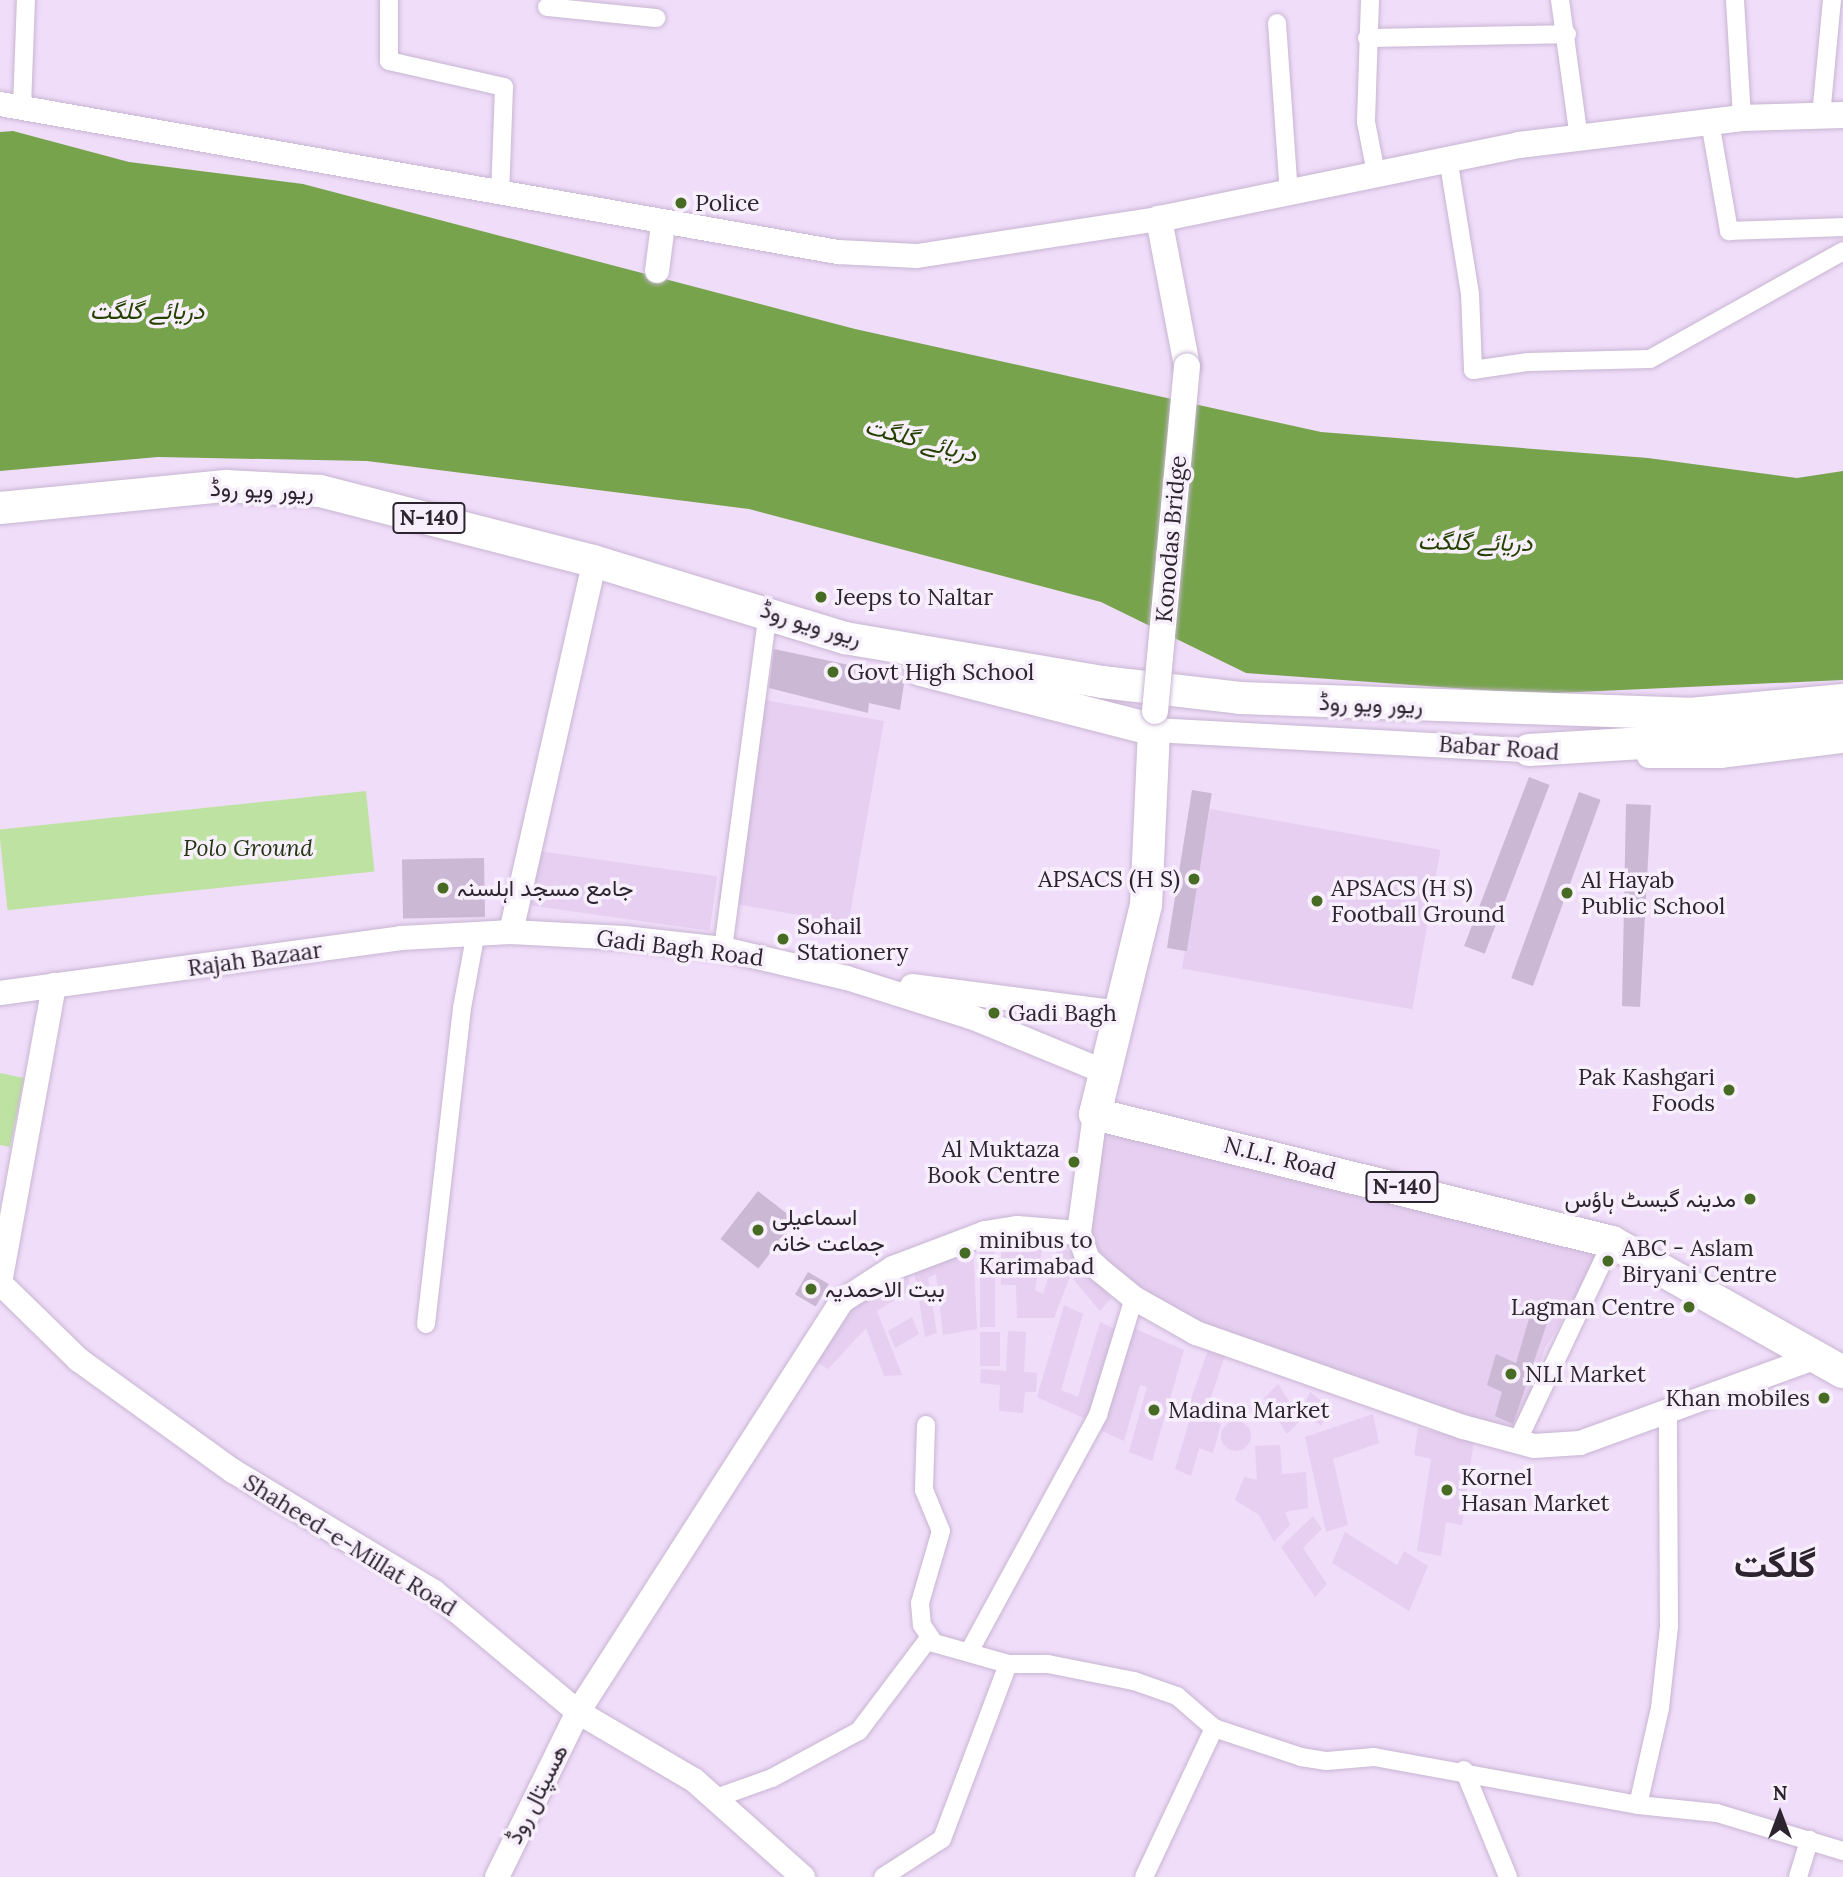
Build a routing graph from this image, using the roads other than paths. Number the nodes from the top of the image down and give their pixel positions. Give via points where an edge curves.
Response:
1 (26, 0) edge
2 (389, 0) edge
3 (1370, 0) edge
4 (1560, 0) edge
5 (1735, 0) edge
6 (1832, 0) edge
7 (547, 7) dead end
8 (656, 18) dead end
9 (1277, 23) dead end
10 (1567, 34) junction
11 (1367, 38) junction
12 (11, 105) edge
13 (1832, 115) edge
14 (1742, 118) junction
15 (1710, 122) junction
16 (1578, 138) junction
17 (1448, 158) junction
18 (1377, 178) junction
19 (1289, 193) junction
20 (500, 194) junction
21 (1159, 219) junction
22 (663, 225) junction
23 (1843, 227) edge
24 (1843, 251) edge
25 (657, 271) dead end
26 (0, 508) edge
27 (591, 578) dead end
28 (768, 610) junction
29 (845, 638) junction
30 (1843, 700) edge
31 (1843, 716) edge
32 (1155, 720) junction
33 (1843, 741) edge
34 (1530, 750) junction
35 (476, 932) junction
36 (511, 932) junction
37 (723, 949) junction
38 (54, 985) junction
39 (0, 993) edge
40 (974, 1006) junction
41 (1119, 1013) junction
42 (1105, 1072) junction
43 (1095, 1114) junction
44 (1079, 1233) junction
45 (1612, 1242) junction
46 (0, 1283) edge
47 (1134, 1298) junction
48 (426, 1324) dead end
49 (1830, 1365) edge
50 (1668, 1414) junction
51 (926, 1425) dead end
52 (1517, 1442) junction
53 (929, 1638) junction
54 (970, 1650) junction
55 (1008, 1664) junction
56 (579, 1712) junction
57 (1214, 1728) junction
58 (1464, 1770) junction
59 (716, 1798) junction
60 (1638, 1805) junction
61 (1809, 1840) junction
62 (1843, 1851) edge
63 (497, 1877) edge
64 (803, 1877) edge
65 (883, 1877) edge
66 (1144, 1877) edge
67 (1508, 1877) edge
68 (1798, 1877) edge

1 - 12 street
2 - 20 street via 389,61 504,87
3 - 11 street
4 - 10 street
5 - 14 street
6 - 13 street
7 - 8 street
9 - 19 street
10 - 11 street
10 - 16 street
11 - 18 street via 1366,122
12 - 20 main road
13 - 14 main road
14 - 15 main road
15 - 16 main road
15 - 23 street via 1730,231
16 - 17 main road
17 - 18 main road
17 - 24 street via 1470,295 1473,370 1528,362 1650,359
18 - 19 main road
19 - 21 main road
20 - 22 main road
21 - 22 main road via 917,256 838,252
21 - 32 main road, Konodas Bridge, bridge via 1187,366
22 - 25 main road
26 - 28 highway, ریور ویو روڈ / N-140 via 226,486 320,491
27 - 36 main road
28 - 29 highway, ریور ویو روڈ / N-140
28 - 37 street
29 - 30 highway, ریور ویو روڈ via 1102,682 1240,698 1676,714
29 - 32 highway, N-140 via 878,658
31 - 34 highway via 1798,730 1744,737
32 - 34 main road, Babar Road
32 - 41 highway via 1146,905
33 - 34 main road, Babar Road via 1720,756
35 - 36 main road, Rajah Bazaar
35 - 38 main road, Rajah Bazaar
35 - 48 street via 462,1009
36 - 37 main road, Gadi Bagh Road
37 - 40 main road, Gadi Bagh Road
38 - 39 main road, Rajah Bazaar
38 - 46 main road
40 - 41 main road, Gadi Bagh Road
40 - 42 main road, Gadi Bagh Road
41 - 42 highway
42 - 43 highway
43 - 44 main road
43 - 45 highway, N.L.I. Road / N-140
44 - 47 main road via 1087,1258
44 - 56 main road, ھسپتال روڈ via 1017,1228 985,1233 894,1268 842,1301
45 - 49 highway, N.L.I. Road / N-140
45 - 52 street
46 - 56 main road, Shaheed-e-Millat Road via 79,1360 233,1471 435,1592
47 - 52 main road via 1196,1333
47 - 54 street via 1098,1415
49 - 50 main road
50 - 52 main road via 1580,1443 1548,1447
50 - 60 street via 1669,1626 1660,1708
51 - 53 street via 924,1490 941,1531 919,1603
53 - 54 street
53 - 59 street via 859,1731 772,1778
54 - 55 street
55 - 57 street via 1048,1664 1134,1681 1177,1696
55 - 65 street via 942,1839
56 - 59 main road, Shaheed-e-Millat Road
56 - 63 main road, ھسپتال روڈ
57 - 58 street via 1327,1762 1360,1756
57 - 66 street
58 - 60 street
58 - 67 street
59 - 64 main road, Shaheed-e-Millat Road
60 - 61 street via 1717,1813
61 - 62 street
61 - 68 street

